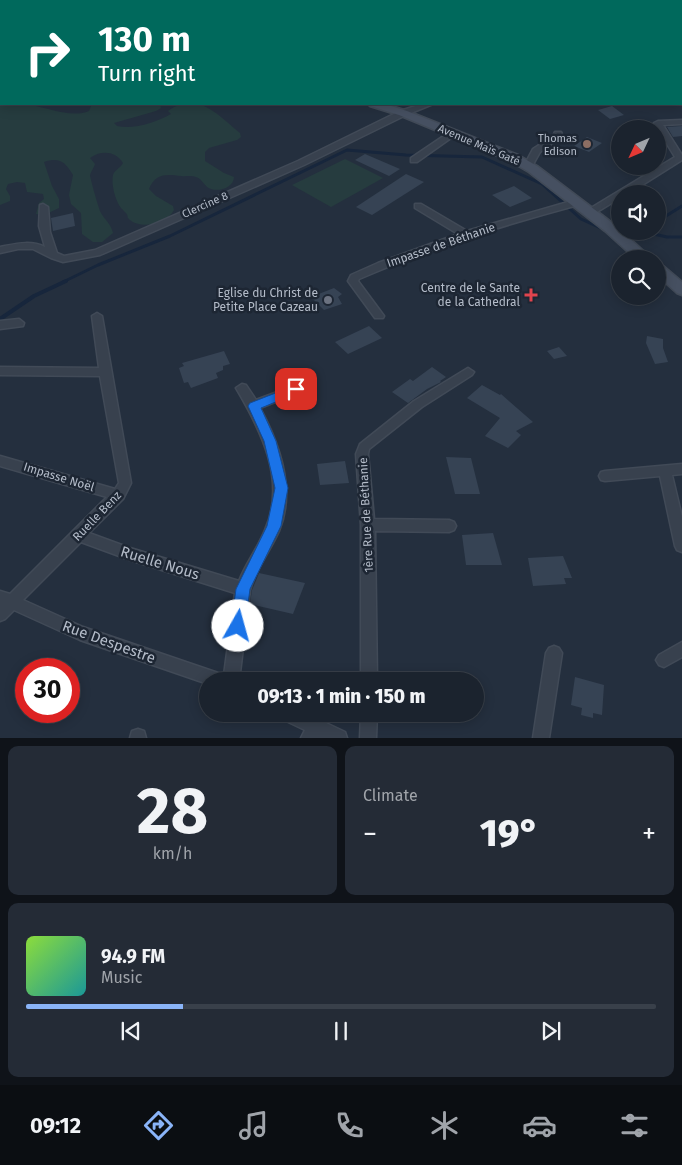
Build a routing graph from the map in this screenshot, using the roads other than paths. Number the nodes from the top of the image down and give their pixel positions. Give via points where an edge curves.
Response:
1 (377, 105) edge
2 (426, 105) edge
3 (403, 113) junction
4 (682, 122) edge
5 (454, 133) junction
6 (558, 134) dead end
7 (414, 160) dead end
8 (528, 166) junction
9 (635, 185) edge
10 (611, 200) edge
11 (573, 203) junction
12 (418, 206) dead end
13 (44, 207) dead end
14 (589, 213) junction
15 (611, 230) edge
16 (465, 234) junction
17 (624, 240) edge
18 (0, 250) edge
19 (635, 250) edge
20 (54, 256) junction
21 (666, 276) edge
22 (682, 290) edge
23 (97, 316) dead end
24 (379, 316) dead end
25 (19, 323) dead end
26 (0, 326) edge
27 (0, 371) edge
28 (105, 372) junction
29 (468, 372) dead end
30 (242, 388) dead end
31 (296, 389) dead end
32 (254, 406) junction
33 (0, 461) edge
34 (682, 470) edge
35 (665, 471) junction
36 (605, 476) dead end
37 (118, 495) junction
38 (368, 526) junction
39 (450, 526) dead end
40 (78, 535) junction
41 (682, 546) edge
42 (243, 589) junction
43 (3, 605) edge
44 (682, 649) edge
45 (554, 653) dead end
46 (664, 660) dead end
47 (232, 672) edge
48 (369, 672) edge
49 (199, 674) edge
50 (300, 722) edge
51 (368, 722) edge
52 (314, 733) edge
53 (339, 738) edge
54 (368, 738) edge
55 (541, 738) edge

1 - 3 street, Avenue Maïs Gaté
2 - 3 street, Clercine 8
3 - 5 street, Avenue Maïs Gaté
3 - 20 street, Clercine 8 via 97,253 63,259
4 - 9 street via 658,123 680,158
5 - 7 street
5 - 8 street, Avenue Maïs Gaté
6 - 8 street via 536,151
8 - 11 street, Avenue Maïs Gaté
10 - 14 street
11 - 14 street, Avenue Maïs Gaté
11 - 16 street, Impasse de Béthanie
12 - 16 street
13 - 20 street via 42,220
14 - 15 street, Avenue Maïs Gaté
16 - 24 street, Impasse de Béthanie via 393,260 353,279
17 - 19 street, Avenue Maïs Gaté
18 - 20 street, Clercine 8 via 35,246
21 - 22 street
23 - 28 street, Ruelle Benz
25 - 26 street
27 - 28 street
28 - 37 street, Ruelle Benz via 124,476 123,488
29 - 38 street, 1ère Rue de Béthanie via 418,404 364,447
30 - 32 street
31 - 32 street
32 - 42 street via 270,441 281,488 274,526
33 - 37 street, Impasse Noël
34 - 35 street
35 - 36 street
35 - 41 street
37 - 40 street, Ruelle Benz
38 - 39 street
38 - 48 street, 1ère Rue de Béthanie
40 - 42 street, Ruelle Nous
40 - 43 street, Ruelle Benz
42 - 47 street
43 - 49 street, Rue Despestre
44 - 46 street
45 - 55 street
50 - 52 street
51 - 54 street
52 - 53 street

